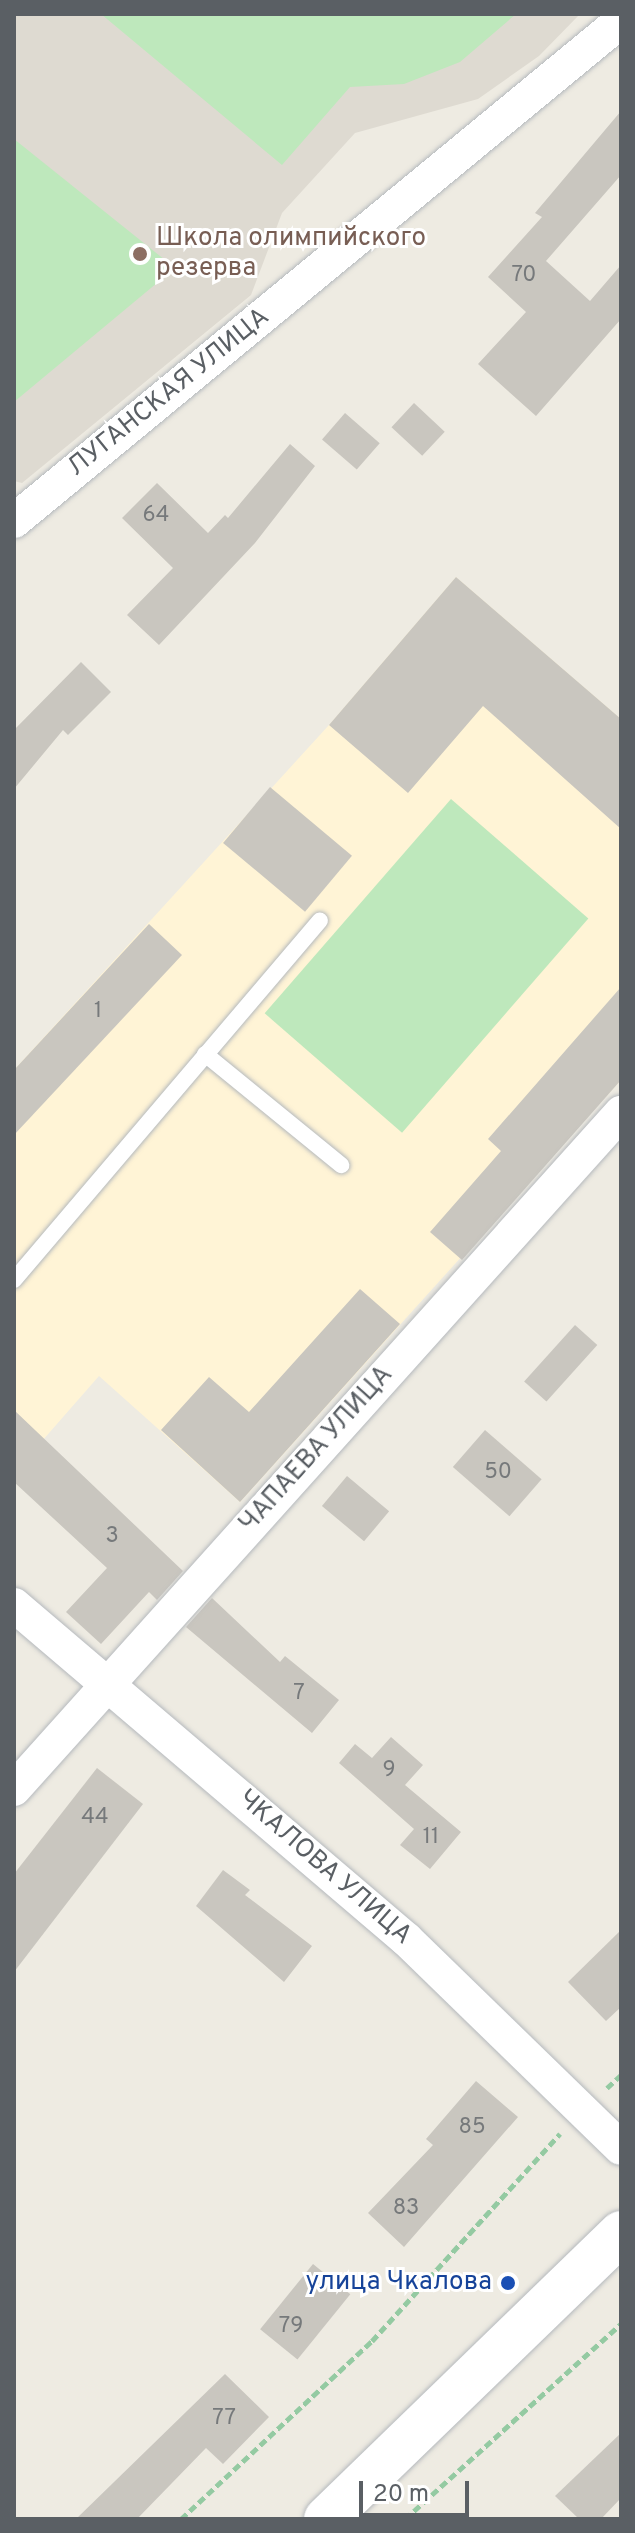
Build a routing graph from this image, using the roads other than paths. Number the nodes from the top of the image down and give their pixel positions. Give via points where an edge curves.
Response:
1 (621, 21) edge
2 (14, 521) edge
3 (320, 920) dead end
4 (205, 1054) junction
5 (621, 1113) edge
6 (341, 1165) dead end
7 (14, 1280) edge
8 (14, 1605) edge
9 (109, 1680) junction
10 (14, 1789) edge
11 (621, 2148) edge
12 (621, 2233) edge
13 (326, 2519) edge

1 - 2 street, ЛУГАНСКАЯ УЛИЦА
3 - 4 lane
4 - 6 lane
4 - 7 lane
5 - 9 street, ЧАПАЕВА УЛИЦА
8 - 9 street, ЧКАЛОВА УЛИЦА
9 - 10 street, ЧАПАЕВА УЛИЦА
9 - 11 street, ЧКАЛОВА УЛИЦА via 407,1940
12 - 13 main road

